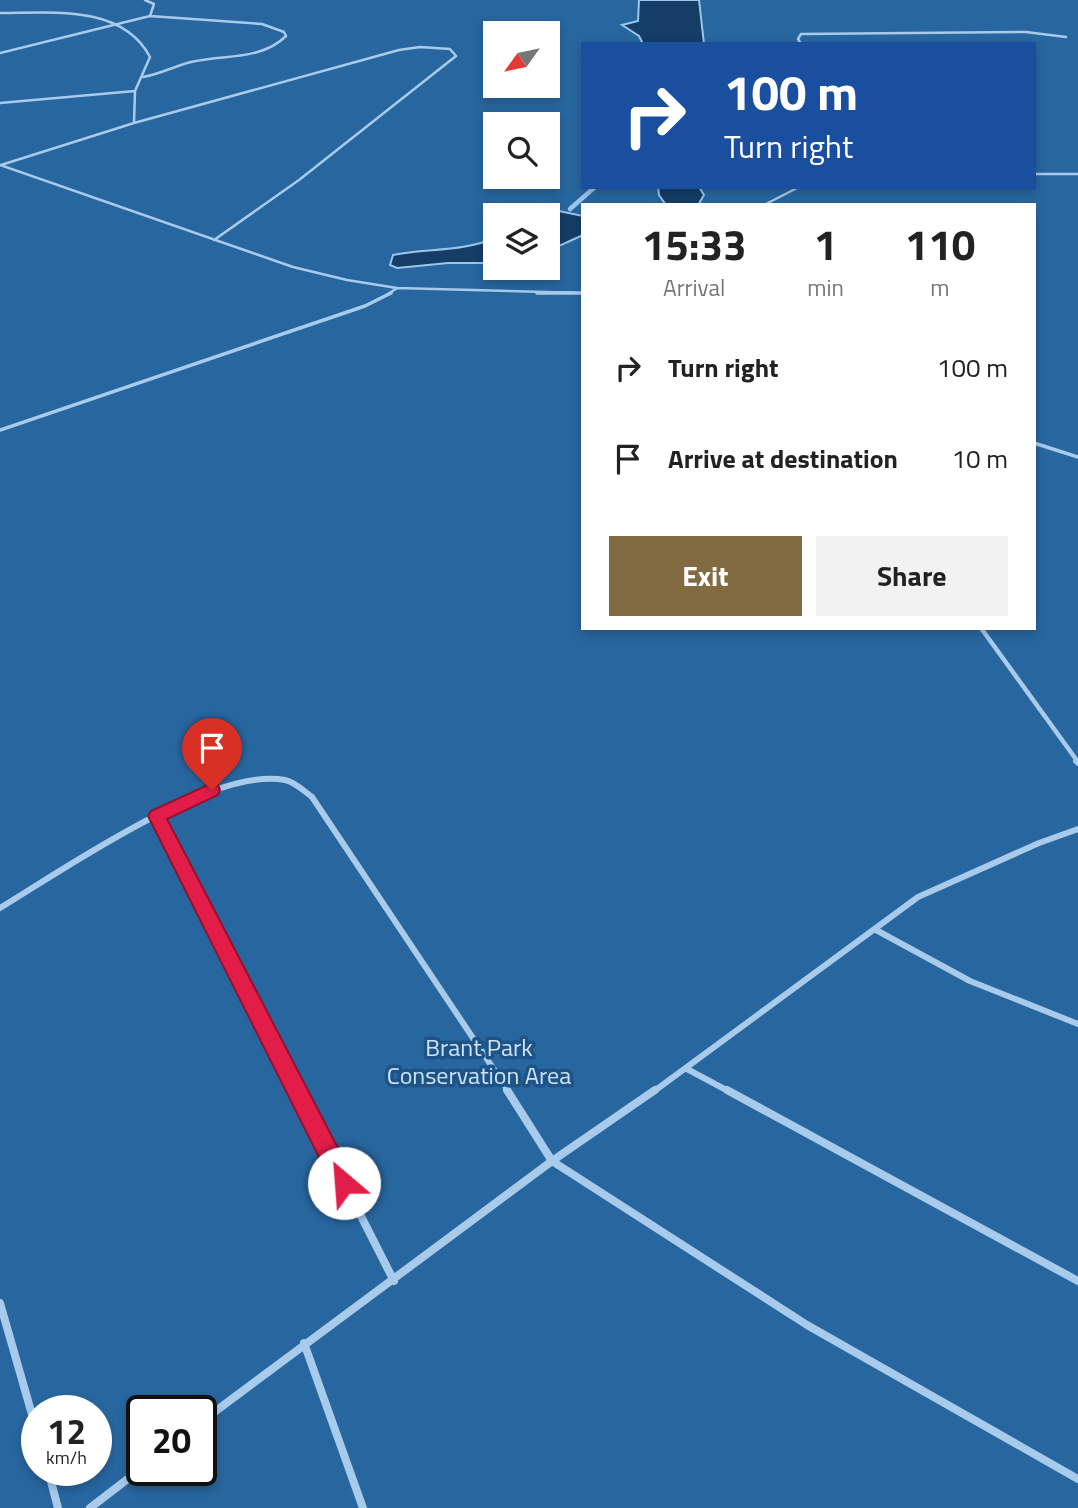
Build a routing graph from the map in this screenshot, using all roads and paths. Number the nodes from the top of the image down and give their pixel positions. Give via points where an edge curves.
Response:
1 (145, 0) edge
2 (0, 13) edge
3 (150, 16) junction
4 (120, 25) junction
5 (1066, 37) dead end
6 (800, 42) edge
7 (0, 53) edge
8 (143, 77) junction
9 (135, 91) junction
10 (0, 103) edge
11 (134, 122) junction
12 (0, 165) edge
13 (1036, 174) edge
14 (1078, 174) edge
15 (795, 189) edge
16 (768, 203) edge
17 (214, 240) junction
18 (397, 288) junction
19 (581, 293) edge
20 (0, 430) edge
21 (1036, 444) edge
22 (1078, 457) edge
23 (982, 630) edge
24 (1078, 763) edge
25 (157, 816) junction
26 (1078, 829) edge
27 (0, 908) edge
28 (876, 930) junction
29 (1078, 1024) edge
30 (687, 1069) junction
31 (552, 1161) junction
32 (394, 1281) junction
33 (1078, 1281) edge
34 (0, 1303) edge
35 (304, 1343) junction
36 (26, 1395) edge
37 (217, 1410) edge
38 (1078, 1479) edge
39 (126, 1480) edge
40 (52, 1486) edge
41 (58, 1508) edge
42 (90, 1508) edge
43 (363, 1508) edge

1 - 3 lane via 154,4
2 - 4 lane via 89,16
3 - 4 lane
3 - 8 lane via 262,24 286,36 274,47 257,52 202,60
4 - 7 lane
4 - 8 lane via 148,49
5 - 6 lane via 1026,32 801,34
8 - 9 lane
9 - 10 lane
9 - 11 lane
11 - 12 lane
11 - 17 lane via 399,50 450,49 456,56 299,180
12 - 17 lane
13 - 14 lane
15 - 16 lane
17 - 18 lane via 293,267
18 - 19 lane
18 - 20 lane via 365,306
21 - 22 lane
23 - 24 lane
25 - 27 lane
25 - 31 lane via 212,790 262,779 285,780 312,797 467,1024
25 - 32 lane
26 - 28 lane via 918,897
28 - 29 lane via 970,981
28 - 30 lane
30 - 31 lane
30 - 33 lane
31 - 32 lane
31 - 38 lane via 807,1325
32 - 35 lane
34 - 36 lane
35 - 37 lane
35 - 43 lane
39 - 42 lane
40 - 41 lane

